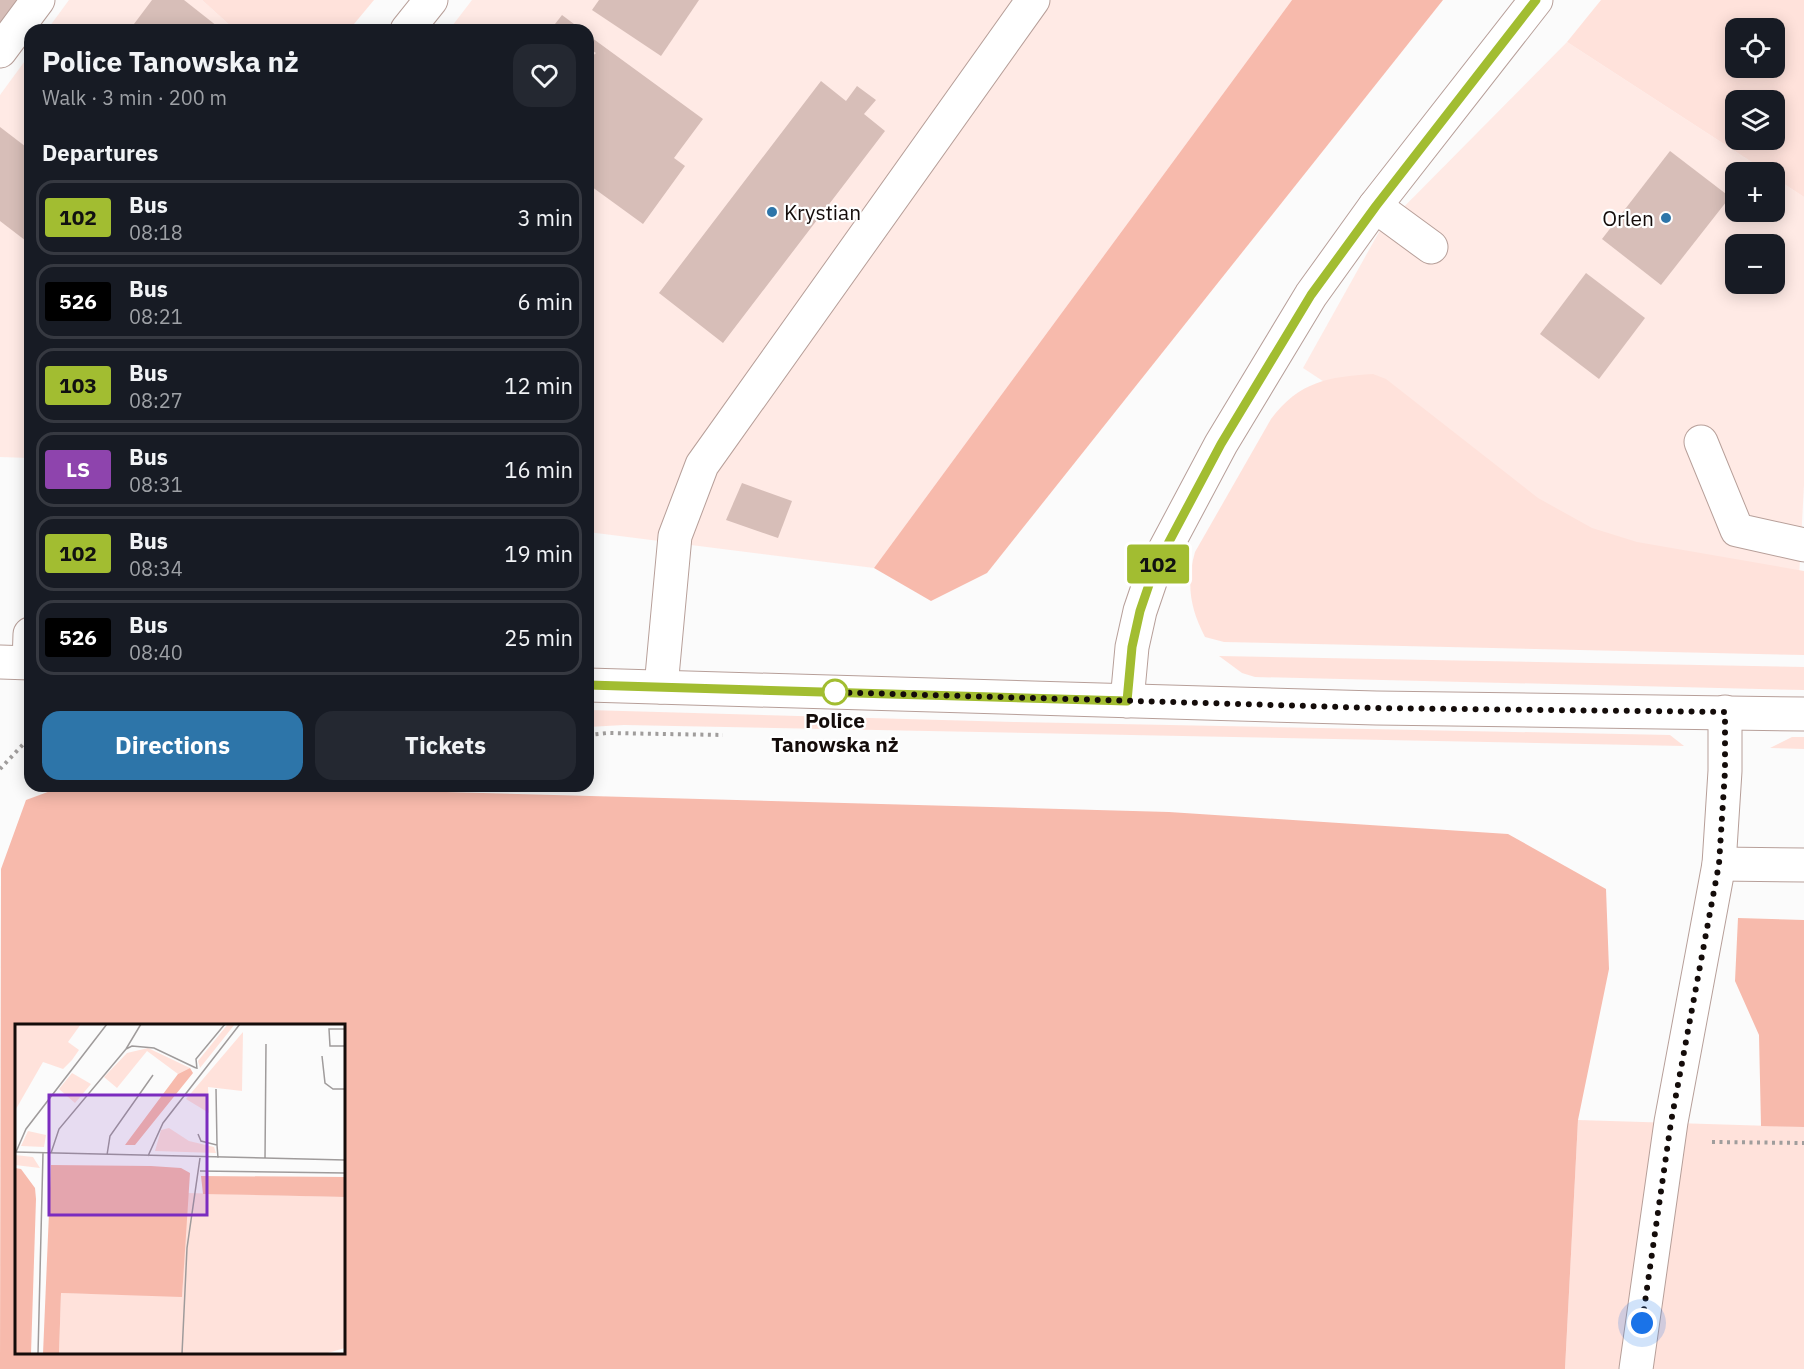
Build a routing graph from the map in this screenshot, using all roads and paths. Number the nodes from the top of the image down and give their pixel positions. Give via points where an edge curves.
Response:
1 (38, 0) edge
2 (431, 0) edge
3 (1033, 0) edge
4 (1536, 0) edge
5 (412, 24) edge
6 (0, 51) edge
7 (1376, 206) junction
8 (1431, 247) dead end
9 (1701, 442) dead end
10 (1804, 545) edge
11 (594, 685) edge
12 (661, 687) junction
13 (1127, 701) junction
14 (1725, 712) junction
15 (1804, 714) edge
16 (24, 743) edge
17 (0, 769) edge
18 (1719, 864) junction
19 (1804, 865) edge
20 (1670, 1132) junction
21 (1804, 1143) edge
22 (1636, 1369) edge

1 - 6 main road
2 - 5 main road
3 - 12 main road via 702,465 675,536
4 - 7 main road
7 - 8 main road
7 - 13 main road via 1297,315 1221,444 1154,570 1132,647
9 - 10 main road via 1737,530
11 - 12 main road
12 - 13 main road
13 - 14 main road
14 - 15 main road
14 - 18 main road
16 - 17 path
18 - 19 main road
18 - 20 main road
20 - 21 path
20 - 22 main road

